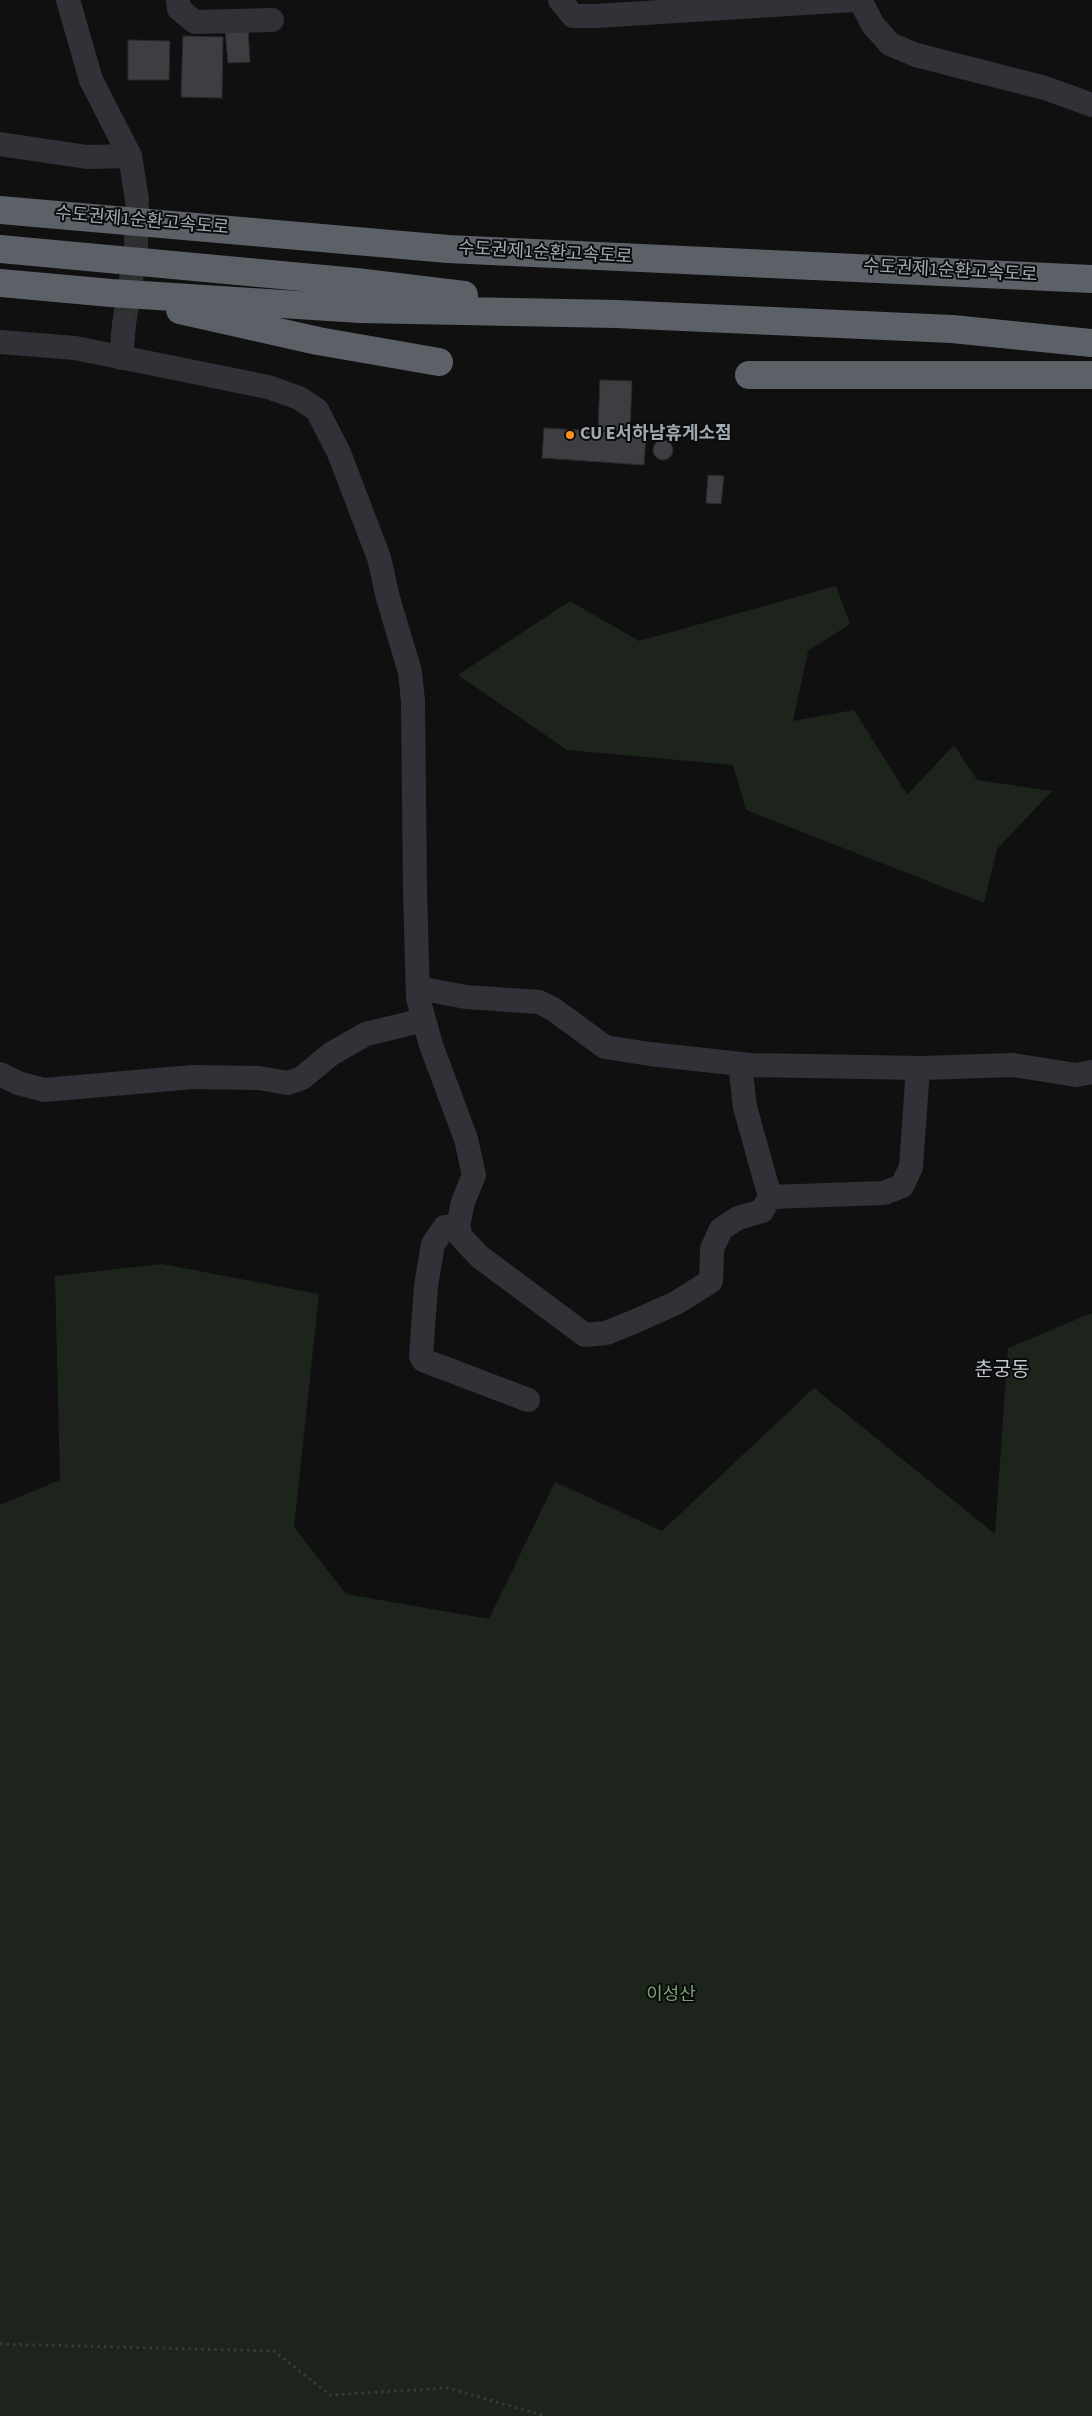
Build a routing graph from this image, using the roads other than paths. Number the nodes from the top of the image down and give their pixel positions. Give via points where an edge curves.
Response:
1 (68, 0) edge
2 (178, 0) edge
3 (560, 0) edge
4 (852, 0) edge
5 (860, 0) edge
6 (272, 20) dead end
7 (1092, 105) edge
8 (0, 144) edge
9 (130, 156) junction
10 (138, 200) tunnel mouth
11 (0, 210) edge
12 (0, 249) edge
13 (1092, 279) edge
14 (0, 283) edge
15 (111, 293) junction
16 (616, 314) junction
17 (124, 324) tunnel mouth
18 (0, 342) edge
19 (1092, 343) edge
20 (121, 358) junction
21 (439, 362) dead end
22 (750, 375) dead end
23 (1092, 375) edge
24 (418, 988) junction
25 (424, 1020) junction
26 (740, 1064) junction
27 (918, 1068) junction
28 (1092, 1072) edge
29 (0, 1074) edge
30 (770, 1197) junction
31 (458, 1226) junction
32 (528, 1400) dead end

1 - 9 street via 91,80
2 - 6 street via 179,9 195,22
3 - 4 street via 573,16 596,16
5 - 7 street via 873,26 890,44 916,55 1045,88
8 - 9 street via 87,157
9 - 10 street
11 - 13 highway, 수도권제1순환고속도로 via 448,249
12 - 16 highway via 356,282
14 - 15 highway
15 - 16 highway via 360,309
15 - 21 highway via 246,326
16 - 19 highway via 952,329
17 - 20 street
18 - 20 street via 75,348
20 - 24 street via 268,387 299,398 316,410 339,452 379,558 410,672
22 - 23 highway
24 - 25 street
24 - 26 street via 466,997 539,1002 605,1047
25 - 29 street via 366,1034 331,1054 302,1078 288,1083 259,1078 193,1077 44,1090
25 - 31 street via 466,1139 474,1175
26 - 27 street
26 - 30 street via 745,1107
27 - 28 street via 1013,1065 1076,1074
27 - 30 street via 911,1167 902,1186 884,1194
30 - 31 street via 762,1211 738,1218 721,1229 712,1249 711,1281 676,1303 631,1323 606,1333 585,1335 480,1257 461,1237
31 - 32 street via 445,1227 434,1244 426,1286 421,1356 423,1360

